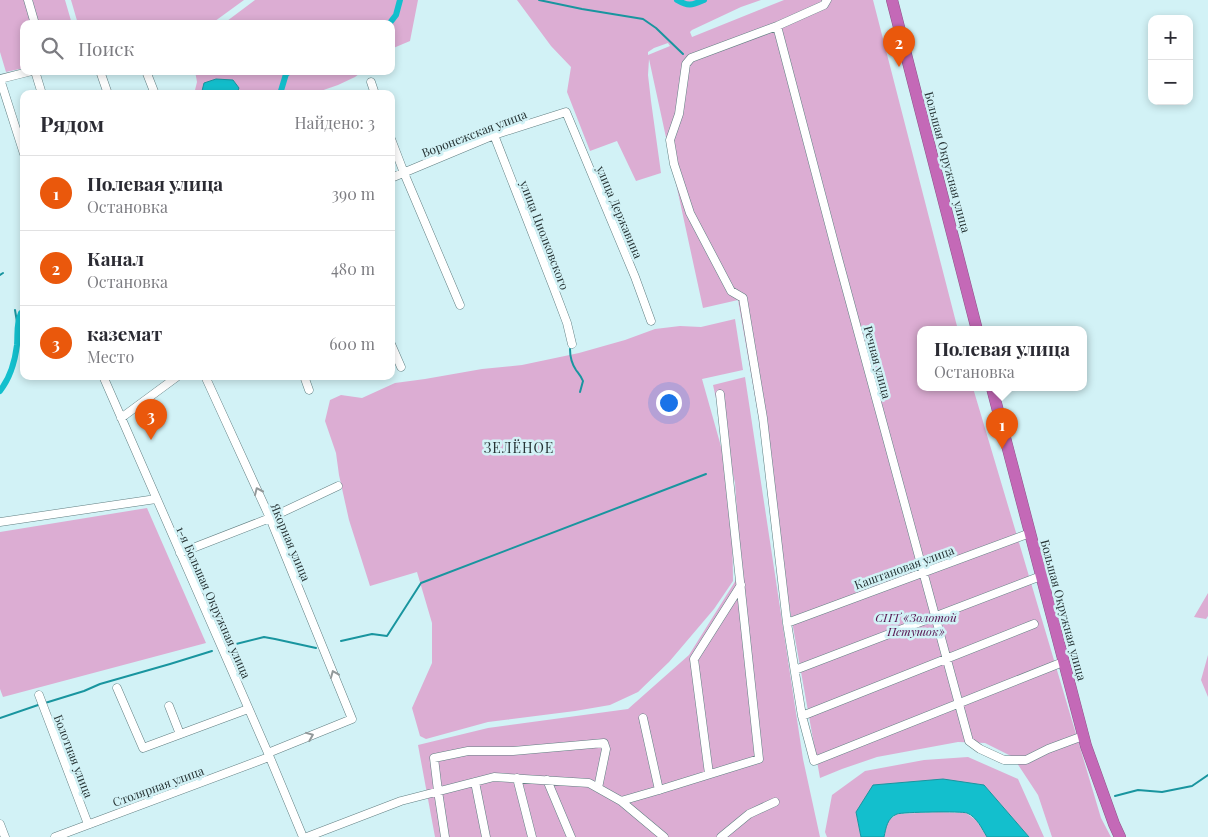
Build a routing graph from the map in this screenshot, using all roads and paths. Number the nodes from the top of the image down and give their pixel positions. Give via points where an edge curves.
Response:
1 (28, 0) edge
2 (827, 0) edge
3 (892, 0) edge
4 (35, 20) edge
5 (777, 26) junction
6 (20, 74) edge
7 (35, 75) edge
8 (101, 75) edge
9 (148, 75) edge
10 (0, 79) edge
11 (371, 82) dead end
12 (40, 90) edge
13 (107, 90) edge
14 (153, 90) edge
15 (374, 90) edge
16 (566, 112) joint
17 (494, 135) junction
18 (20, 142) edge
19 (395, 149) edge
20 (404, 173) junction
21 (395, 176) edge
22 (460, 305) dead end
23 (651, 321) dead end
24 (976, 326) edge
25 (572, 344) dead end
26 (395, 354) edge
27 (401, 368) dead end
28 (104, 380) edge
29 (173, 380) edge
30 (207, 380) edge
31 (305, 380) edge
32 (309, 390) dead end
33 (993, 391) edge
34 (720, 394) dead end
35 (121, 418) junction
36 (338, 486) dead end
37 (156, 499) junction
38 (270, 518) junction
39 (0, 522) edge
40 (1030, 534) junction
41 (180, 553) junction
42 (924, 572) junction
43 (1041, 576) junction
44 (741, 585) junction
45 (936, 616) junction
46 (787, 623) junction
47 (1034, 624) dead end
48 (948, 659) junction
49 (1058, 664) dead end
50 (794, 670) junction
51 (117, 688) dead end
52 (40, 695) dead end
53 (959, 703) junction
54 (169, 706) dead end
55 (248, 709) junction
56 (802, 716) junction
57 (643, 718) dead end
58 (352, 719) joint
59 (180, 734) junction
60 (1084, 736) junction
61 (269, 755) junction
62 (709, 774) junction
63 (517, 778) junction
64 (547, 780) junction
65 (475, 782) junction
66 (598, 788) junction
67 (659, 790) junction
68 (438, 791) junction
69 (621, 801) junction
70 (774, 802) dead end
71 (0, 824) edge
72 (88, 824) junction
73 (5, 837) edge
74 (55, 837) edge
75 (305, 837) edge
76 (445, 837) edge
77 (486, 837) edge
78 (532, 837) edge
79 (571, 837) edge
80 (664, 837) edge
81 (721, 837) edge
82 (1120, 837) edge

1 - 4 street
2 - 5 street via 824,5
3 - 24 highway, Большая Окружная улица
5 - 42 street, Речная улица
5 - 46 street via 688,61 679,114 670,140 690,213 731,290 742,298 763,418
6 - 10 street
7 - 12 street
8 - 13 street
9 - 14 street
10 - 18 street
11 - 15 street
16 - 17 street, Воронежская улица
16 - 23 street, улица Державина
17 - 20 street, Воронежская улица
17 - 25 street, улица Циолковского via 554,286
19 - 20 street
20 - 21 street, Воронежская улица
20 - 22 street
26 - 27 street
28 - 35 street, 1-я Большая Окружная улица
29 - 35 street
38 -> 30 street, Якорная улица
31 - 32 street
33 - 40 highway, Большая Окружная улица
34 - 44 street
35 - 37 street, 1-я Большая Окружная улица
36 - 38 street
37 - 39 street
37 - 41 street, 1-я Большая Окружная улица
38 - 41 street
58 -> 38 street, Якорная улица
40 - 42 street, Каштановая улица
40 - 43 highway, Большая Окружная улица
41 - 55 street, 1-я Большая Окружная улица
42 - 45 street, Речная улица
42 - 46 street, Каштановая улица
43 - 45 street
43 - 60 highway, Большая Окружная улица
44 - 62 street via 694,659
44 - 62 street via 759,759
45 - 48 street, Речная улица
45 - 50 street
46 - 50 street
47 - 48 street
48 - 53 street, Речная улица
48 - 56 street
49 - 53 street
50 - 56 street
51 - 59 street via 143,748
52 - 72 street, Болотная улица
53 - 56 street via 814,760
53 - 60 street, Речная улица via 969,741 1004,760 1026,760
54 - 59 street
55 - 59 street
55 - 61 street, 1-я Большая Окружная улица
57 - 67 street
61 -> 58 street, Столярная улица
60 - 82 highway, Большая Окружная улица
61 - 72 street, Столярная улица
61 - 75 street, 1-я Большая Окружная улица
62 - 67 street
63 - 64 street
63 - 65 street via 494,777
63 - 78 street
64 - 66 street via 590,783
64 - 79 street
65 - 68 street
65 - 77 street
66 - 68 street via 606,749 604,743 513,751 468,751 434,758
66 - 69 street
67 - 69 street
68 - 75 street via 401,801
68 - 76 street
69 - 80 street
70 - 81 street via 749,814
71 - 73 street
72 - 74 street, Столярная улица

